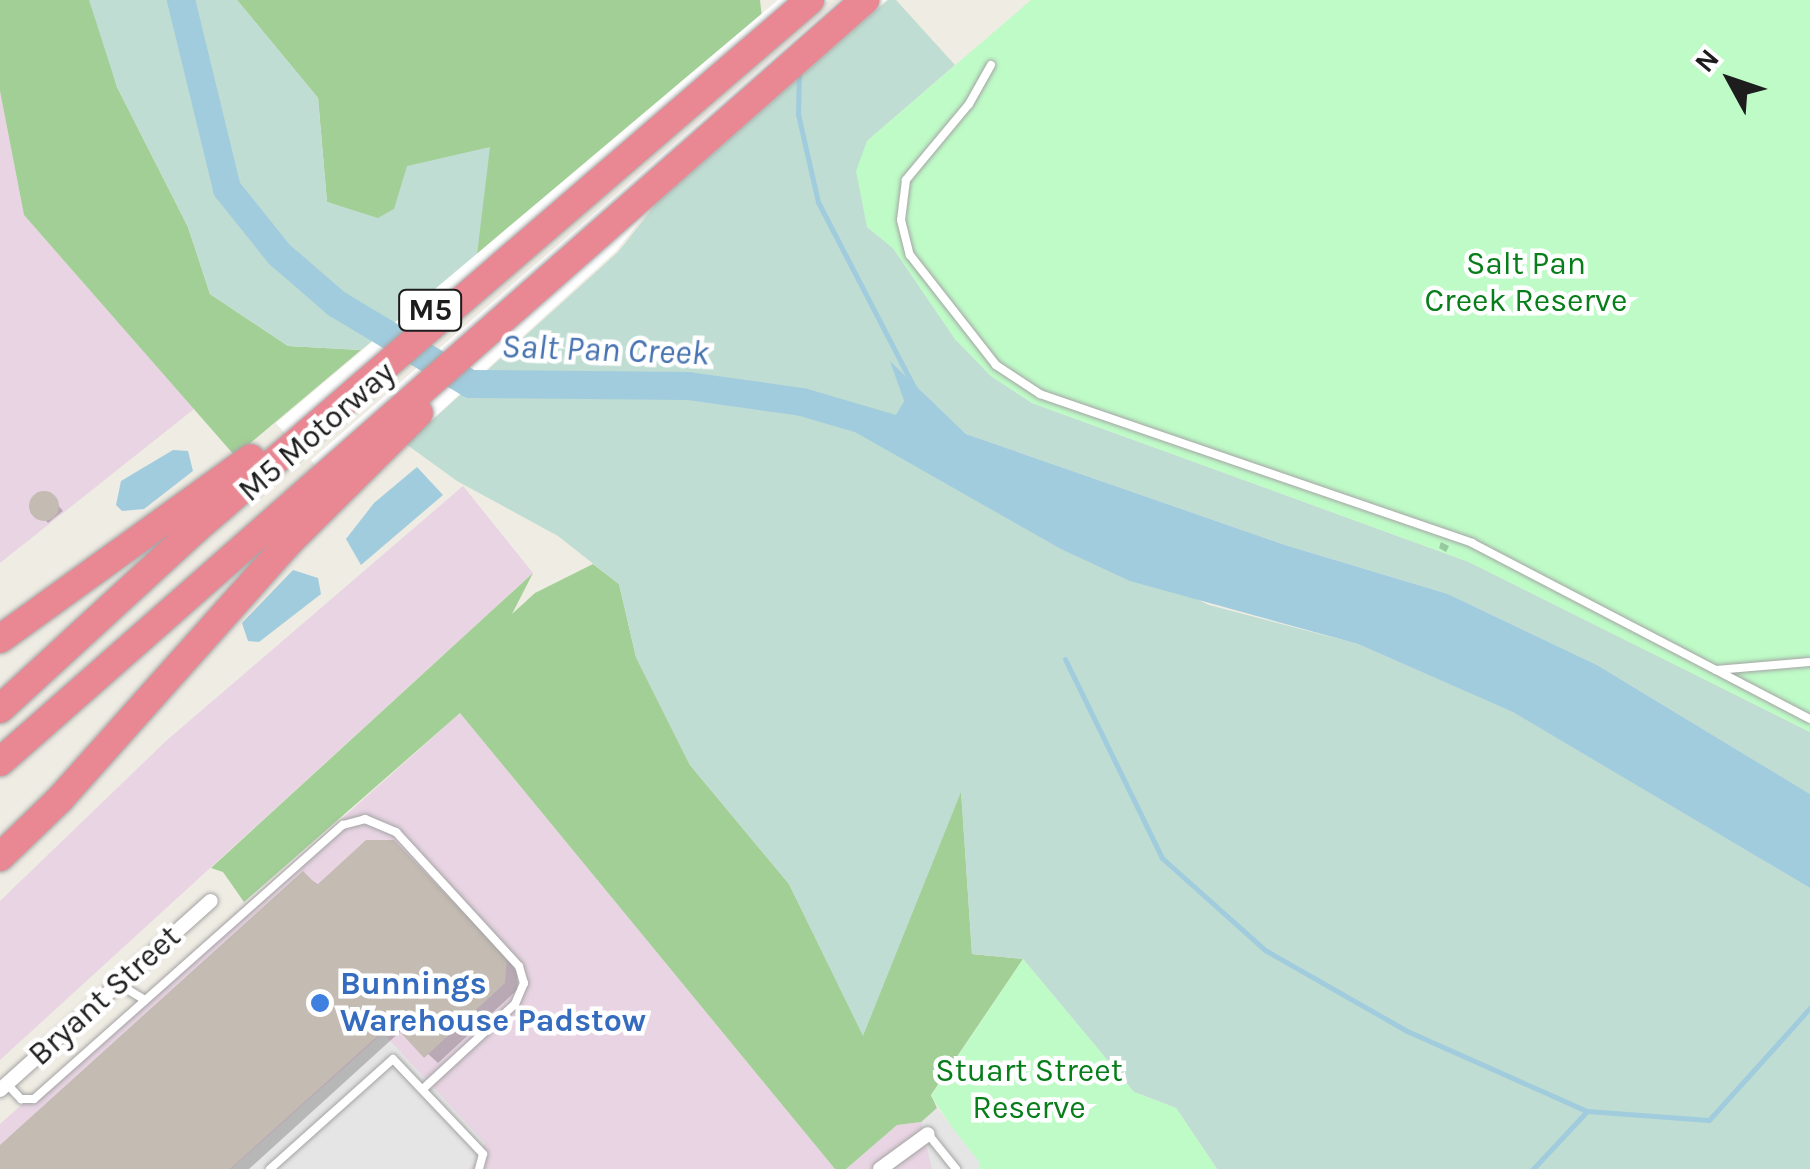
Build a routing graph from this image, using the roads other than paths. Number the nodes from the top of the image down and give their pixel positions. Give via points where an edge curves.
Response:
1 (810, 0) edge
2 (865, 0) edge
3 (991, 65) dead end
4 (289, 438) junction
5 (330, 483) junction
6 (0, 639) edge
7 (1810, 662) edge
8 (1716, 670) junction
9 (0, 709) edge
10 (1810, 719) edge
11 (0, 762) edge
12 (0, 857) edge
13 (211, 901) dead end
14 (117, 984) junction
15 (145, 1000) junction
16 (4, 1087) edge
17 (423, 1089) junction
18 (928, 1134) joint
19 (270, 1169) edge
20 (479, 1169) edge
21 (880, 1169) edge
22 (956, 1169) edge

1 - 4 highway, M5 Motorway / M5
2 - 5 highway via 621,210
3 - 8 lane via 969,104 906,180 901,220 910,255 996,365 1040,394 1472,543
4 - 6 highway, M5
4 - 9 highway, M5 Motorway / M5
5 - 11 highway, M5 Motorway
5 - 12 highway
7 - 8 lane
8 - 10 lane
13 - 14 street, Bryant Street
14 - 15 lane
14 - 16 street, Bryant Street
15 - 16 lane via 34,1099
15 - 17 lane via 343,825 365,820 396,832 520,966 524,982 515,1004
17 - 19 lane via 394,1059
17 - 20 lane via 483,1154
18 - 21 street
18 - 22 lane

